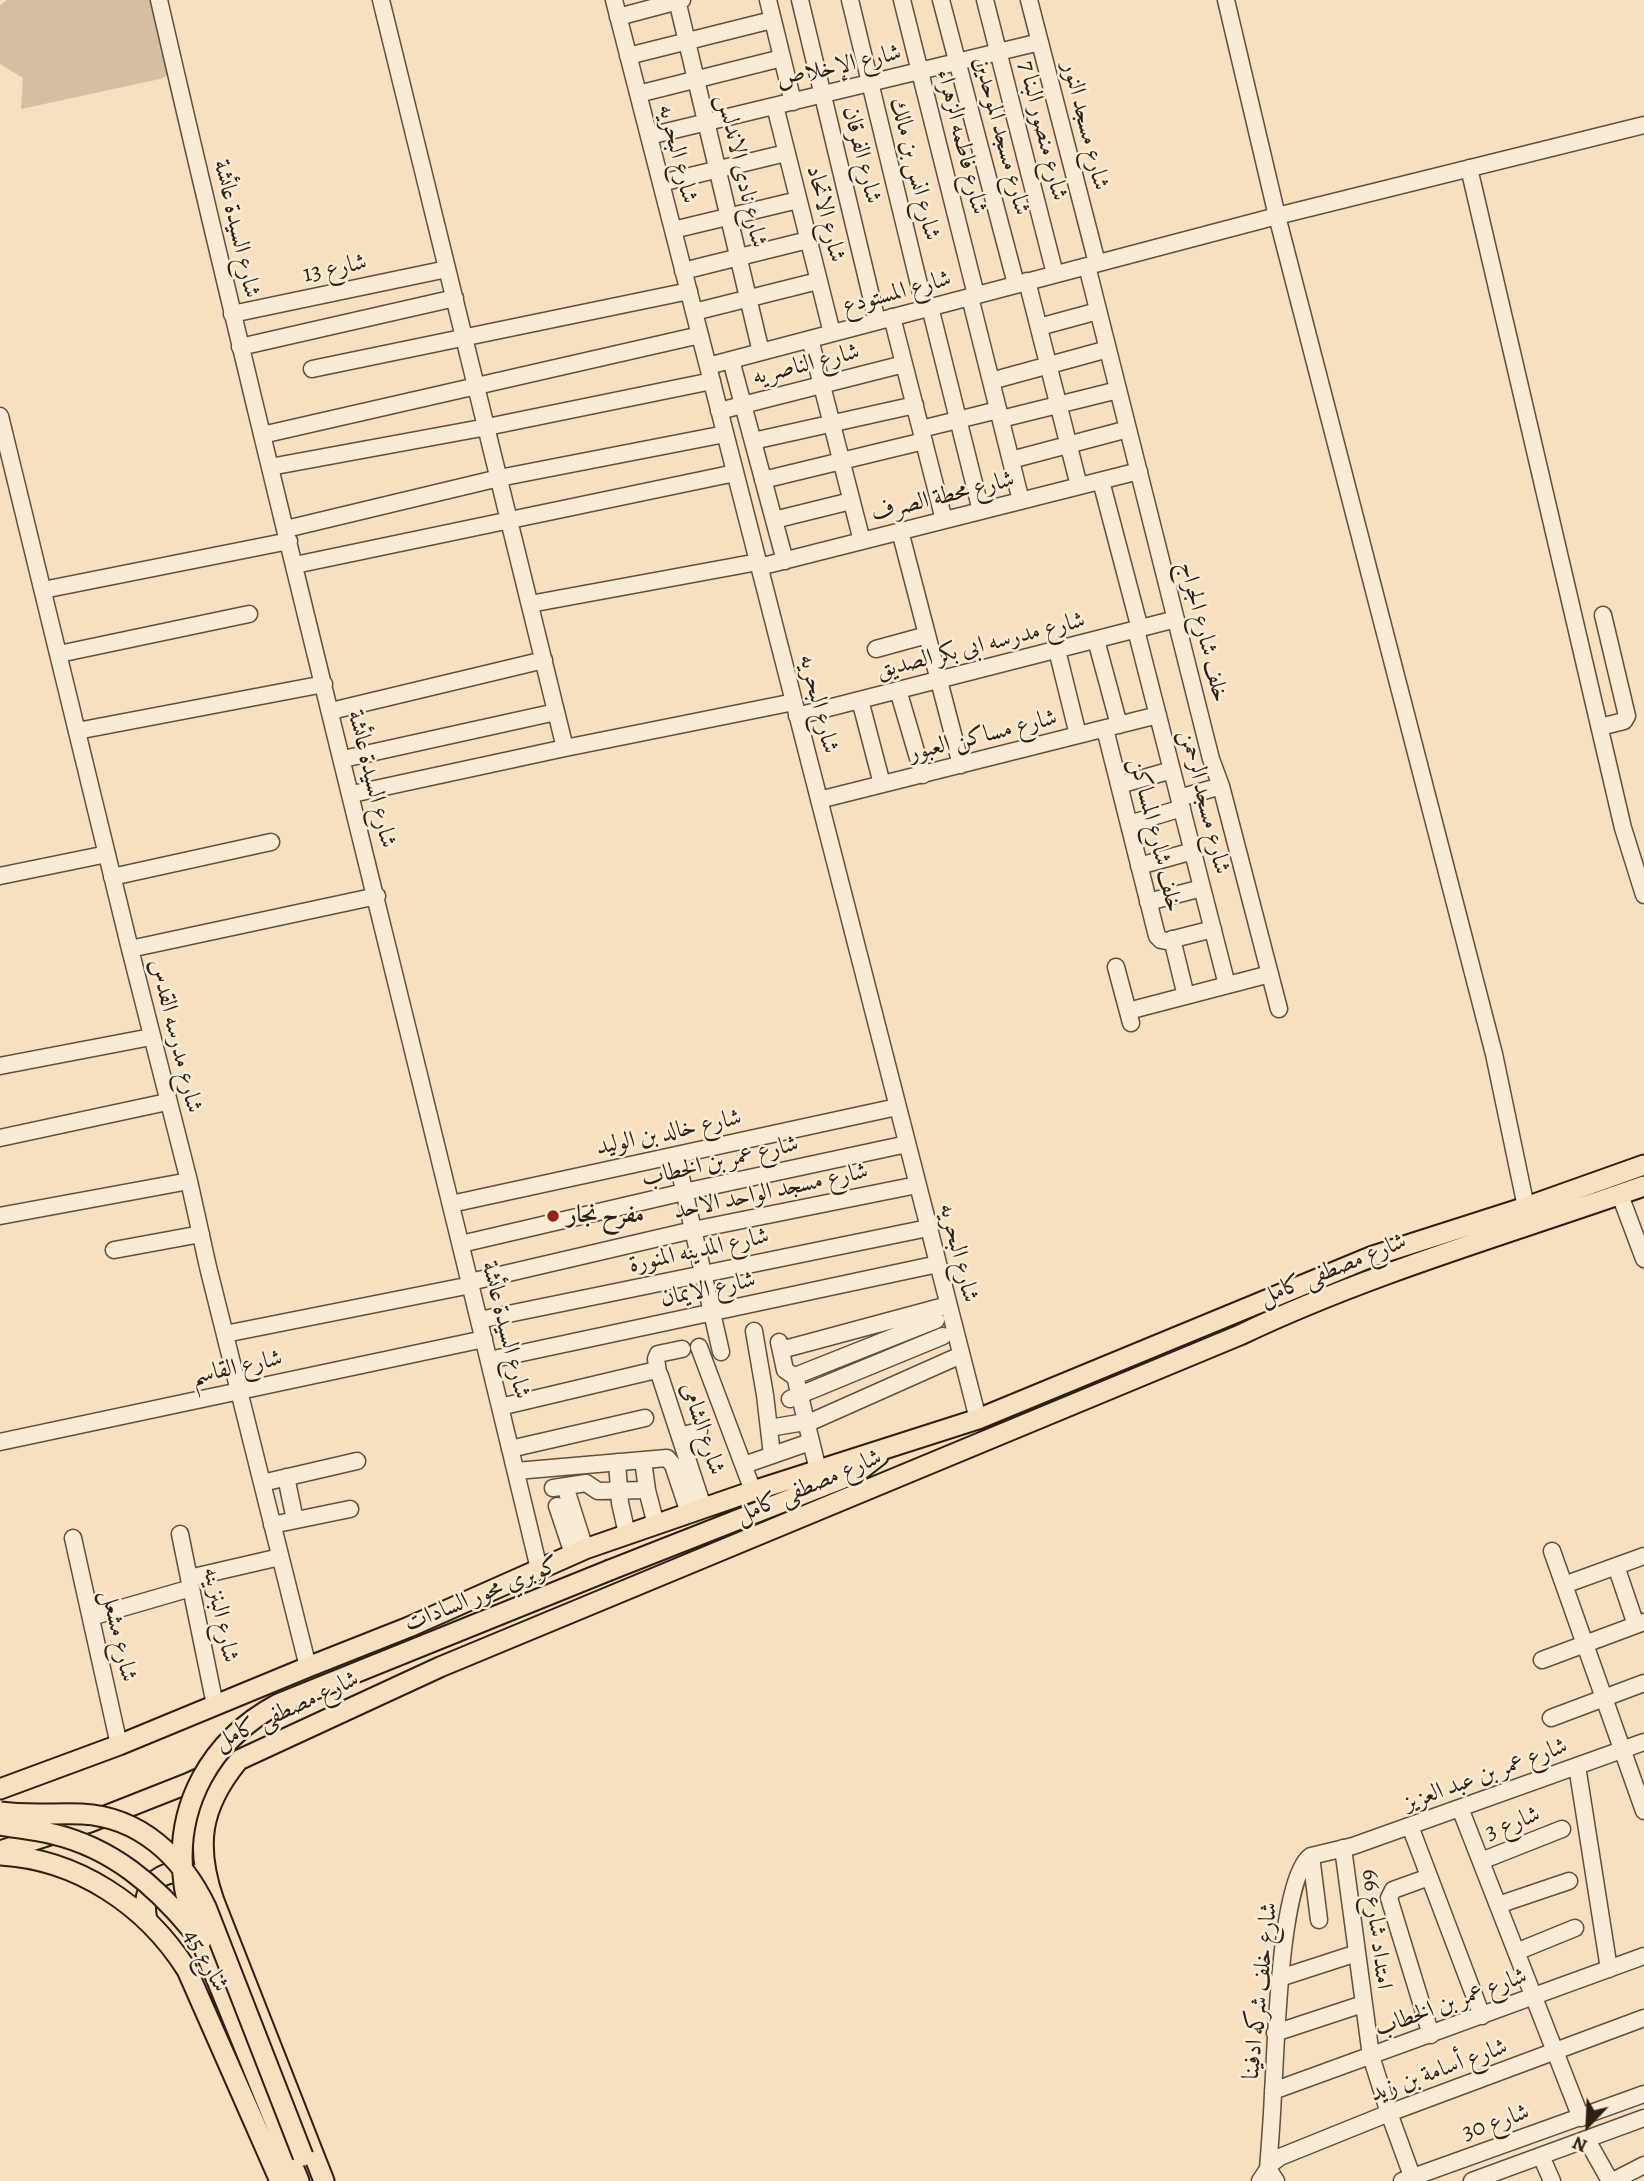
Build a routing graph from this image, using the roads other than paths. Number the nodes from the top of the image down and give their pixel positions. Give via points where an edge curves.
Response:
1 (159, 0) edge
2 (381, 0) edge
3 (614, 0) edge
4 (679, 0) edge
5 (768, 0) edge
6 (800, 0) edge
7 (850, 0) edge
8 (902, 0) edge
9 (941, 0) edge
10 (985, 0) edge
11 (1029, 0) edge
12 (1226, 0) edge
13 (618, 17) junction
14 (772, 20) junction
15 (687, 41) junction
16 (1040, 42) junction
17 (998, 52) junction
18 (628, 56) junction
19 (782, 58) junction
20 (958, 62) junction
21 (919, 71) junction
22 (696, 79) junction
23 (870, 83) junction
24 (638, 94) junction
25 (822, 94) junction
26 (793, 102) junction
27 (775, 106) junction
28 (706, 122) junction
29 (1644, 125) edge
30 (649, 136) junction
31 (786, 153) junction
32 (1469, 168) junction
33 (717, 169) junction
34 (661, 183) junction
35 (798, 200) junction
36 (1277, 216) junction
37 (729, 217) junction
38 (673, 230) junction
39 (808, 240) junction
40 (738, 258) junction
41 (1092, 264) junction
42 (447, 269) junction
43 (683, 271) junction
44 (1055, 274) junction
45 (818, 281) junction
46 (1021, 283) junction
47 (689, 291) junction
48 (973, 296) junction
49 (455, 298) junction
50 (748, 298) junction
51 (928, 308) junction
52 (1098, 311) junction
53 (694, 312) junction
54 (232, 314) junction
55 (885, 319) junction
56 (1039, 327) junction
57 (832, 333) junction
58 (700, 335) junction
59 (465, 339) junction
60 (810, 339) junction
61 (240, 347) junction
62 (1108, 349) junction
63 (761, 352) junction
64 (731, 360) junction
65 (904, 364) junction
66 (1049, 366) junction
67 (312, 369) dead end
68 (710, 374) junction
69 (991, 381) junction
70 (477, 385) junction
71 (822, 385) junction
72 (1118, 390) junction
73 (743, 405) junction
74 (915, 405) junction
75 (1059, 405) junction
76 (719, 411) junction
77 (999, 415) junction
78 (0, 416) edge
79 (958, 420) junction
80 (832, 424) junction
81 (486, 427) junction
82 (1128, 429) junction
83 (725, 434) junction
84 (262, 435) junction
85 (922, 435) junction
86 (752, 441) junction
87 (1069, 445) junction
88 (1011, 460) junction
89 (841, 461) junction
90 (270, 467) junction
91 (1139, 471) junction
92 (735, 473) junction
93 (499, 478) junction
94 (763, 480) junction
95 (1101, 481) junction
96 (1080, 486) junction
97 (851, 501) junction
98 (1021, 501) junction
99 (981, 511) junction
100 (510, 520) junction
101 (774, 520) junction
102 (944, 520) junction
103 (900, 531) junction
104 (287, 535) junction
105 (862, 541) junction
106 (785, 561) junction
107 (295, 565) junction
108 (758, 565) junction
109 (43, 590) junction
110 (530, 604) junction
111 (249, 614) dead end
112 (1603, 615) dead end
113 (1176, 620) junction
114 (1138, 629) junction
115 (927, 635) junction
116 (1096, 640) junction
117 (876, 649) dead end
118 (1057, 650) junction
119 (59, 654) junction
120 (544, 660) junction
121 (939, 680) junction
122 (324, 684) junction
123 (898, 690) junction
124 (860, 700) junction
125 (796, 709) junction
126 (331, 711) junction
127 (556, 712) junction
128 (1158, 715) junction
129 (1112, 727) junction
130 (1600, 727) junction
131 (77, 731) junction
132 (1079, 735) junction
133 (565, 748) junction
134 (343, 759) junction
135 (961, 765) junction
136 (1172, 770) junction
137 (923, 775) junction
138 (882, 785) junction
139 (1119, 785) junction
140 (1221, 786) junction
141 (352, 794) junction
142 (819, 800) junction
143 (1181, 803) junction
144 (1129, 824) junction
145 (271, 842) dead end
146 (1193, 850) junction
147 (107, 854) junction
148 (1139, 866) junction
149 (0, 876) edge
150 (112, 877) junction
151 (1202, 888) junction
152 (1644, 895) edge
153 (377, 897) junction
154 (1148, 902) junction
155 (1213, 929) junction
156 (1172, 939) junction
157 (130, 949) junction
158 (1116, 967) dead end
159 (1270, 974) junction
160 (1227, 985) junction
161 (1186, 996) junction
162 (1279, 1009) dead end
163 (151, 1037) junction
164 (0, 1066) edge
165 (167, 1102) junction
166 (897, 1107) junction
167 (0, 1138) edge
168 (907, 1144) junction
169 (676, 1155) junction
170 (1644, 1165) edge
171 (189, 1181) junction
172 (917, 1185) junction
173 (1644, 1186) edge
174 (684, 1192) junction
175 (1620, 1195) junction
176 (451, 1204) junction
177 (1526, 1207) junction
178 (0, 1216) edge
179 (928, 1228) junction
180 (693, 1230) junction
181 (201, 1234) junction
182 (461, 1244) junction
183 (114, 1251) dead end
184 (1644, 1259) edge
185 (938, 1264) junction
186 (703, 1273) junction
187 (470, 1284) junction
188 (948, 1305) junction
189 (712, 1312) junction
190 (933, 1315) junction
191 (479, 1320) junction
192 (754, 1331) dead end
193 (225, 1334) junction
194 (943, 1336) junction
195 (484, 1339) junction
196 (862, 1349) junction
197 (721, 1352) dead end
198 (957, 1357) junction
199 (489, 1360) junction
200 (869, 1366) junction
201 (655, 1372) junction
202 (795, 1377) junction
203 (239, 1391) junction
204 (880, 1391) junction
205 (794, 1397) junction
206 (500, 1407) junction
207 (645, 1418) dead end
208 (978, 1419) junction
209 (806, 1423) junction
210 (769, 1428) junction
211 (699, 1431) dead end
212 (682, 1440) junction
213 (0, 1442) edge
214 (810, 1443) junction
215 (886, 1448) junction
216 (510, 1449) junction
217 (646, 1455) junction
218 (772, 1455) junction
219 (356, 1461) dead end
220 (617, 1462) junction
221 (744, 1465) junction
222 (575, 1466) junction
223 (818, 1469) junction
224 (516, 1471) junction
225 (286, 1477) junction
226 (262, 1483) junction
227 (565, 1486) junction
228 (619, 1490) junction
229 (647, 1490) junction
230 (753, 1490) junction
231 (557, 1506) dead end
232 (351, 1509) dead end
233 (696, 1510) junction
234 (295, 1520) junction
235 (272, 1525) junction
236 (656, 1525) junction
237 (180, 1534) dead end
238 (626, 1534) junction
239 (72, 1538) dead end
240 (579, 1551) junction
241 (1552, 1551) dead end
242 (1644, 1556) edge
243 (280, 1557) junction
244 (1616, 1566) junction
245 (539, 1569) junction
246 (190, 1583) junction
247 (1564, 1585) junction
248 (496, 1588) junction
249 (90, 1617) junction
250 (1640, 1623) edge
251 (409, 1628) junction
252 (519, 1634) junction
253 (1584, 1644) junction
254 (1542, 1660) dead end
255 (308, 1667) junction
256 (440, 1667) junction
257 (1644, 1683) edge
258 (1603, 1698) junction
259 (215, 1705) junction
260 (1551, 1718) dead end
261 (1644, 1742) edge
262 (119, 1745) junction
263 (1622, 1750) junction
264 (237, 1761) junction
265 (1577, 1766) junction
266 (0, 1789) edge
267 (1643, 1805) edge
268 (1460, 1808) junction
269 (5, 1818) edge
270 (1410, 1826) junction
271 (1562, 1829) dead end
272 (1343, 1849) junction
273 (0, 1853) edge
274 (1311, 1856) junction
275 (1481, 1861) junction
276 (1429, 1877) junction
277 (206, 1879) junction
278 (1569, 1881) dead end
279 (1498, 1905) junction
280 (147, 1920) junction
281 (1319, 1920) dead end
282 (1575, 1928) dead end
283 (201, 1941) junction
284 (1516, 1952) junction
285 (1357, 1953) junction
286 (1644, 1956) edge
287 (1609, 1969) junction
288 (1280, 1978) junction
289 (1534, 1997) junction
290 (1363, 2004) junction
291 (1482, 2016) junction
292 (1644, 2018) edge
293 (1275, 2033) junction
294 (1430, 2035) junction
295 (1555, 2053) junction
296 (1371, 2056) junction
297 (1273, 2091) junction
298 (1644, 2094) edge
299 (1389, 2113) junction
300 (1581, 2118) junction
301 (1644, 2118) edge
302 (1587, 2140) junction
303 (1541, 2156) junction
304 (297, 2158) junction
305 (1644, 2165) edge
306 (1507, 2175) edge
307 (1268, 2177) edge
308 (1407, 2178) edge
309 (280, 2181) edge
310 (299, 2181) edge
311 (313, 2181) edge
312 (324, 2181) edge
313 (1472, 2181) edge
314 (1552, 2181) edge
315 (1611, 2181) edge

1 - 54 street, شارع السيدة عائشة
2 - 42 street
3 - 13 street, شارع البحريه
4 - 13 street
4 - 15 street, شارع نادى الاندلس
5 - 14 street
6 - 25 street, شارع الفرقان
7 - 23 street, شارع انس بن مالك
8 - 21 street, شارع فاطمه الزهراء
9 - 20 street, شارع مسجد الموحدين
10 - 17 street, شارع منصور البنا 7
11 - 16 street, شارع مسجد النور
12 - 36 street
13 - 18 street, شارع البحريه
14 - 15 street
14 - 19 street
15 - 18 street
15 - 22 street, شارع نادى الاندلس
16 - 17 street, شارع الإخلاص
16 - 41 street, شارع مسجد النور
17 - 20 street, شارع الإخلاص
17 - 44 street, شارع منصور البنا 7
18 - 24 street, شارع البحريه
19 - 22 street
19 - 26 street
20 - 21 street, شارع الإخلاص
20 - 46 street, شارع مسجد الموحدين
21 - 23 street, شارع الإخلاص
21 - 48 street, شارع فاطمه الزهراء
22 - 24 street
22 - 28 street, شارع نادى الاندلس
23 - 25 street, شارع الإخلاص
23 - 51 street, شارع انس بن مالك
24 - 30 street, شارع البحريه
25 - 26 street, شارع الإخلاص
25 - 55 street, شارع الفرقان
26 - 27 street, شارع الإخلاص
27 - 28 street, شارع الإخلاص
27 - 31 street, شارع الاتحاد
28 - 30 street, شارع الإخلاص
28 - 33 street, شارع نادى الاندلس
29 - 32 street, شارع المستودع
30 - 34 street, شارع البحريه
31 - 33 street
31 - 35 street, شارع الاتحاد
32 - 36 street, شارع المستودع
32 - 130 street
33 - 34 street
33 - 37 street, شارع نادى الاندلس
34 - 38 street, شارع البحريه
35 - 37 street
35 - 39 street, شارع الاتحاد
36 - 41 street, شارع المستودع
36 - 177 street via 1494,1054
37 - 38 street
37 - 40 street, شارع نادى الاندلس
38 - 43 street, شارع البحريه
39 - 40 street
39 - 45 street, شارع الاتحاد
40 - 43 street
40 - 50 street, شارع نادى الاندلس
41 - 44 street, شارع المستودع
41 - 52 street, خلف شارع الجراج
42 - 49 street
42 - 54 street, شارع 13
43 - 47 street, شارع البحريه
44 - 46 street, شارع المستودع
45 - 50 street
45 - 57 street, شارع الاتحاد
46 - 48 street, شارع المستودع
46 - 56 street, شارع مسجد الموحدين
47 - 53 street, شارع البحريه
47 - 59 street
48 - 51 street, شارع المستودع
48 - 69 street, شارع فاطمه الزهراء
49 - 59 street
49 - 61 street
50 - 53 street
50 - 63 street, شارع نادى الاندلس
51 - 55 street, شارع المستودع
51 - 79 street, شارع انس بن مالك
52 - 56 street
52 - 62 street, خلف شارع الجراج
53 - 58 street, شارع البحريه
54 - 61 street, شارع السيدة عائشة
55 - 57 street, شارع المستودع
55 - 65 street, شارع الفرقان
56 - 66 street, شارع مسجد الموحدين
57 - 60 street, شارع المستودع
58 - 68 street, شارع البحريه
58 - 70 street
59 - 67 street
59 - 70 street
60 - 63 street, شارع المستودع
60 - 71 street
61 - 84 street, شارع السيدة عائشة
62 - 66 street
62 - 72 street, خلف شارع الجراج
63 - 64 street, شارع المستودع
64 - 68 street, شارع المستودع
64 - 73 street
65 - 71 street, شارع الناصريه
65 - 74 street, شارع الفرقان
66 - 69 street
66 - 75 street, شارع مسجد الموحدين
68 - 76 street, شارع البحريه
68 - 81 street, شارع المستودع
69 - 77 street, شارع فاطمه الزهراء
70 - 81 street
70 - 84 street
71 - 73 street, شارع الناصريه
71 - 80 street
72 - 75 street
72 - 82 street, خلف شارع الجراج
73 - 76 street, شارع الناصريه
73 - 86 street
74 - 80 street
74 - 85 street, شارع الفرقان
75 - 77 street
75 - 87 street, شارع مسجد الموحدين
76 - 83 street, شارع البحريه
77 - 79 street
77 - 88 street, شارع فاطمه الزهراء
78 - 109 street, شارع مدرسه القدس
79 - 85 street
79 - 99 street, شارع انس بن مالك
80 - 86 street
80 - 89 street
81 - 90 street, شارع المستودع
81 - 93 street
82 - 87 street
82 - 91 street, خلف شارع الجراج
83 - 92 street, شارع البحريه
83 - 93 street
84 - 90 street, شارع السيدة عائشة
85 - 89 street
85 - 102 street, شارع الفرقان
86 - 94 street
87 - 88 street
87 - 96 street, شارع مسجد الموحدين
88 - 98 street, شارع فاطمه الزهراء
89 - 94 street
89 - 97 street
90 - 104 street, شارع السيدة عائشة
91 - 95 street, شارع محطة الصرف
91 - 113 street, خلف شارع الجراج
92 - 100 street
92 - 108 street, شارع البحريه
93 - 100 street
93 - 104 street
94 - 101 street
95 - 96 street, شارع محطة الصرف
95 - 114 street, شارع مسجد الرحمن
96 - 98 street, شارع محطة الصرف
97 - 101 street
97 - 105 street
98 - 99 street, شارع محطة الصرف
99 - 102 street, شارع محطة الصرف
100 - 107 street
100 - 110 street
101 - 106 street
102 - 103 street, شارع محطة الصرف
103 - 105 street, شارع محطة الصرف
103 - 115 street
104 - 107 street, شارع السيدة عائشة
104 - 109 street
105 - 106 street, شارع محطة الصرف
106 - 108 street, شارع محطة الصرف
107 - 122 street, شارع السيدة عائشة
108 - 110 street, شارع محطة الصرف
108 - 125 street, شارع البحريه
109 - 119 street, شارع مدرسه القدس
110 - 120 street
111 - 119 street
112 - 130 street via 1627,716
113 - 114 street, شارع مدرسه ابى بكر الصديق
113 - 140 street, خلف شارع الجراج
114 - 116 street, شارع مدرسه ابى بكر الصديق
114 - 128 street, شارع مسجد الرحمن
115 - 117 street
115 - 121 street
116 - 118 street, شارع مدرسه ابى بكر الصديق
116 - 129 street, خلف شارع المساكن
118 - 121 street, شارع مدرسه ابى بكر الصديق
118 - 132 street
119 - 131 street, شارع مدرسه القدس
120 - 126 street
120 - 127 street
121 - 123 street, شارع مدرسه ابى بكر الصديق
121 - 135 street
122 - 126 street, شارع السيدة عائشة
122 - 131 street
123 - 124 street, شارع مدرسه ابى بكر الصديق
123 - 137 street
124 - 125 street, شارع مدرسه ابى بكر الصديق
124 - 138 street
125 - 133 street, شارع مدرسه ابى بكر الصديق
125 - 142 street, شارع البحريه
126 - 134 street, شارع السيدة عائشة
127 - 133 street
127 - 134 street
128 - 129 street, شارع مساكن العبور
128 - 136 street, شارع مسجد الرحمن
129 - 132 street, شارع مساكن العبور
129 - 139 street, خلف شارع المساكن
130 - 152 street
131 - 147 street, شارع مدرسه القدس
132 - 135 street, شارع مساكن العبور
133 - 141 street, شارع مدرسه ابى بكر الصديق
134 - 141 street, شارع السيدة عائشة
135 - 137 street, شارع مساكن العبور
136 - 139 street
136 - 143 street, شارع مسجد الرحمن
137 - 138 street, شارع مساكن العبور
138 - 142 street, شارع مساكن العبور
139 - 144 street, خلف شارع المساكن
140 - 143 street
140 - 159 street, خلف شارع الجراج
141 - 153 street, شارع السيدة عائشة
142 - 166 street, شارع البحريه
143 - 144 street
143 - 146 street, شارع مسجد الرحمن
144 - 148 street, خلف شارع المساكن
145 - 150 street
146 - 148 street
146 - 151 street, شارع مسجد الرحمن
147 - 149 street
147 - 150 street, شارع مدرسه القدس
148 - 154 street, خلف شارع المساكن
150 - 157 street, شارع مدرسه القدس
151 - 154 street
151 - 155 street, شارع مسجد الرحمن
153 - 157 street
153 - 176 street, شارع السيدة عائشة
154 - 156 street, خلف شارع المساكن via 1158,938
155 - 156 street, خلف شارع المساكن
155 - 160 street, شارع مسجد الرحمن
156 - 161 street
157 - 163 street, شارع مدرسه القدس
158 - 161 street via 1129,1017
159 - 160 street
159 - 162 street, خلف شارع الجراج
160 - 161 street
163 - 164 street
163 - 165 street, شارع مدرسه القدس
165 - 167 street
165 - 171 street, شارع مدرسه القدس
166 - 168 street, شارع البحريه
166 - 169 street, شارع خالد بن الوليد
168 - 172 street, شارع البحريه
168 - 174 street, شارع عمر بن الخطاب
169 - 174 street
169 - 176 street, شارع خالد بن الوليد
170 - 177 main road, شارع مصطفى كامل
171 - 178 street
171 - 181 street, شارع مدرسه القدس
172 - 179 street, شارع البحريه
172 - 180 street, شارع مسجد الواحد الاحد
173 - 175 main road, شارع مصطفى كامل
174 - 180 street
174 - 182 street, شارع عمر بن الخطاب
175 - 184 street
175 - 252 main road, شارع مصطفى كامل via 1336,1292
176 - 182 street, شارع السيدة عائشة
177 - 208 main road, شارع مصطفى كامل via 1373,1256
179 - 185 street, شارع البحريه
179 - 186 street, شارع المدينه المنورة
180 - 186 street
180 - 187 street, شارع مسجد الواحد الاحد
181 - 183 street
181 - 193 street, شارع مدرسه القدس
182 - 187 street, شارع السيدة عائشة
185 - 188 street, شارع البحريه
185 - 189 street, شارع الايمان
186 - 189 street
186 - 191 street, شارع المدينه المنورة
187 - 191 street, شارع السيدة عائشة
187 - 193 street, شارع مسجد الواحد الاحد
188 - 190 street
188 - 198 street, شارع البحريه
189 - 197 street
189 - 199 street, شارع الايمان
190 - 194 street
190 - 196 street
190 - 202 street via 780,1346 785,1370
191 - 195 street, شارع السيدة عائشة
192 - 210 street
193 - 203 street, شارع مدرسه القدس
194 - 198 street
194 - 200 street
195 - 199 street, شارع السيدة عائشة
195 - 203 street, شارع القاسم
196 - 200 street
196 - 202 street
198 - 204 street
198 - 208 street, شارع البحريه
199 - 206 street, شارع السيدة عائشة
200 - 204 street
200 - 205 street
201 - 206 street
201 - 212 street, شارع الشامى
201 - 221 street via 657,1355 690,1348
202 - 205 street
203 - 213 street, شارع القاسم
203 - 226 street, شارع مدرسه القدس
204 - 209 street
205 - 209 street
206 - 216 street, شارع السيدة عائشة
207 - 216 street
208 - 215 main road, شارع مصطفى كامل
209 - 210 street
209 - 214 street
210 - 218 street
211 - 212 street
212 - 217 street
212 - 233 street, شارع الشامى
214 - 218 street
214 - 223 street
215 - 223 main road, شارع مصطفى كامل
215 - 283 main road, كوبري محور السادات, bridge via 874,1461 844,1478 260,1714 215,1756 199,1780 190,1809 183,1853 184,1885
216 - 224 street, شارع السيدة عائشة
217 - 220 street
217 - 229 street
217 - 233 street via 672,1462
218 - 221 street
219 - 225 street
220 - 222 street
220 - 228 street
221 - 230 street
222 - 224 street
222 - 227 street
223 - 230 main road, شارع مصطفى كامل
224 - 245 street, شارع السيدة عائشة
225 - 226 street
225 - 234 street
226 - 235 street, شارع مدرسه القدس
227 - 228 street via 588,1483 598,1491
227 - 240 street
228 - 229 street
228 - 238 street
229 - 236 street
230 - 233 main road, شارع مصطفى كامل
231 - 240 street
232 - 234 street
233 - 236 main road, شارع مصطفى كامل
234 - 235 street
235 - 243 street, شارع مدرسه القدس
236 - 238 main road, شارع مصطفى كامل
237 - 246 street, شارع البنزينه
238 - 240 main road, شارع مصطفى كامل
239 - 249 street, شارع مشعل
240 - 245 main road, شارع مصطفى كامل
241 - 247 street
242 - 244 street
243 - 246 street
243 - 255 street, شارع مدرسه القدس
244 - 247 street
244 - 250 street
245 - 248 main road, شارع مصطفى كامل
246 - 249 street
246 - 259 street, شارع البنزينه
247 - 253 street
248 - 251 main road, شارع مصطفى كامل
248 - 252 main road via 487,1601 487,1617 503,1634
249 - 262 street, شارع مشعل
250 - 253 street
251 - 255 main road, شارع مصطفى كامل
251 - 256 main road via 426,1625 442,1634 447,1651
252 - 256 main road, شارع مصطفى كامل
253 - 254 street
253 - 258 street
255 - 259 main road, شارع مصطفى كامل
256 - 264 main road, شارع مصطفى كامل
257 - 258 street
258 - 260 street
258 - 263 street
259 - 262 main road, شارع مصطفى كامل
261 - 263 street, شارع عمر بن عبد العزيز
262 - 266 main road, شارع مصطفى كامل
263 - 265 street, شارع عمر بن عبد العزيز
263 - 267 street
264 - 273 main road, شارع مصطفى كامل via 90,1822
264 - 277 main road, شارع 45 via 209,1811 203,1847
265 - 268 street, شارع عمر بن عبد العزيز
265 - 287 street
268 - 270 street, شارع عمر بن عبد العزيز
268 - 275 street
269 - 283 main road, كوبري محور السادات, bridge via 115,1859 158,1892
269 - 304 main road, كوبري محور السادات, bridge via 82,1814 120,1821 156,1841 185,1871 206,1907
270 - 272 street, شارع عمر بن عبد العزيز
270 - 276 street
271 - 275 street, شارع 3
272 - 274 street
272 - 285 street, امتداد شارع 66
273 - 280 main road, شارع 45 via 80,1875
274 - 281 street
274 - 288 street, شارع خلف شركه ادفينا via 1294,1889
275 - 279 street
276 - 291 street
276 - 294 street via 1393,1890 1389,1898
277 - 280 main road via 174,1873 158,1878 147,1889
277 - 312 main road, شارع 45
278 - 279 street
279 - 284 street
280 - 309 main road, شارع 45 via 187,1970
282 - 284 street
283 - 304 main road, كوبري محور السادات
284 - 289 street
285 - 288 street
285 - 290 street, امتداد شارع 66
286 - 287 street, شارع عمر بن الخطاب
287 - 289 street, شارع عمر بن الخطاب
288 - 293 street, شارع خلف شركه ادفينا
289 - 291 street, شارع عمر بن الخطاب
289 - 295 street
290 - 293 street
290 - 296 street, امتداد شارع 66
291 - 294 street, شارع عمر بن الخطاب
292 - 295 street, شارع أسامة بن زيد
293 - 297 street, شارع خلف شركه ادفينا
294 - 296 street, شارع عمر بن الخطاب
295 - 299 street, شارع أسامة بن زيد
295 - 300 street
296 - 297 street, شارع عمر بن الخطاب
296 - 299 street, امتداد شارع 66
297 - 307 street, شارع خلف شركه ادفينا
298 - 300 street, شارع 30
299 - 307 street, شارع أسامة بن زيد via 1280,2157
299 - 308 street, امتداد شارع 66
300 - 308 street, شارع 30
301 - 302 street, شارع 30
302 - 303 street, شارع 30
302 - 315 street
303 - 306 street, شارع 30
303 - 314 street
304 - 310 main road, كوبري محور السادات
304 - 311 main road, كوبري محور السادات
305 - 315 street
306 - 313 street, شارع 30

